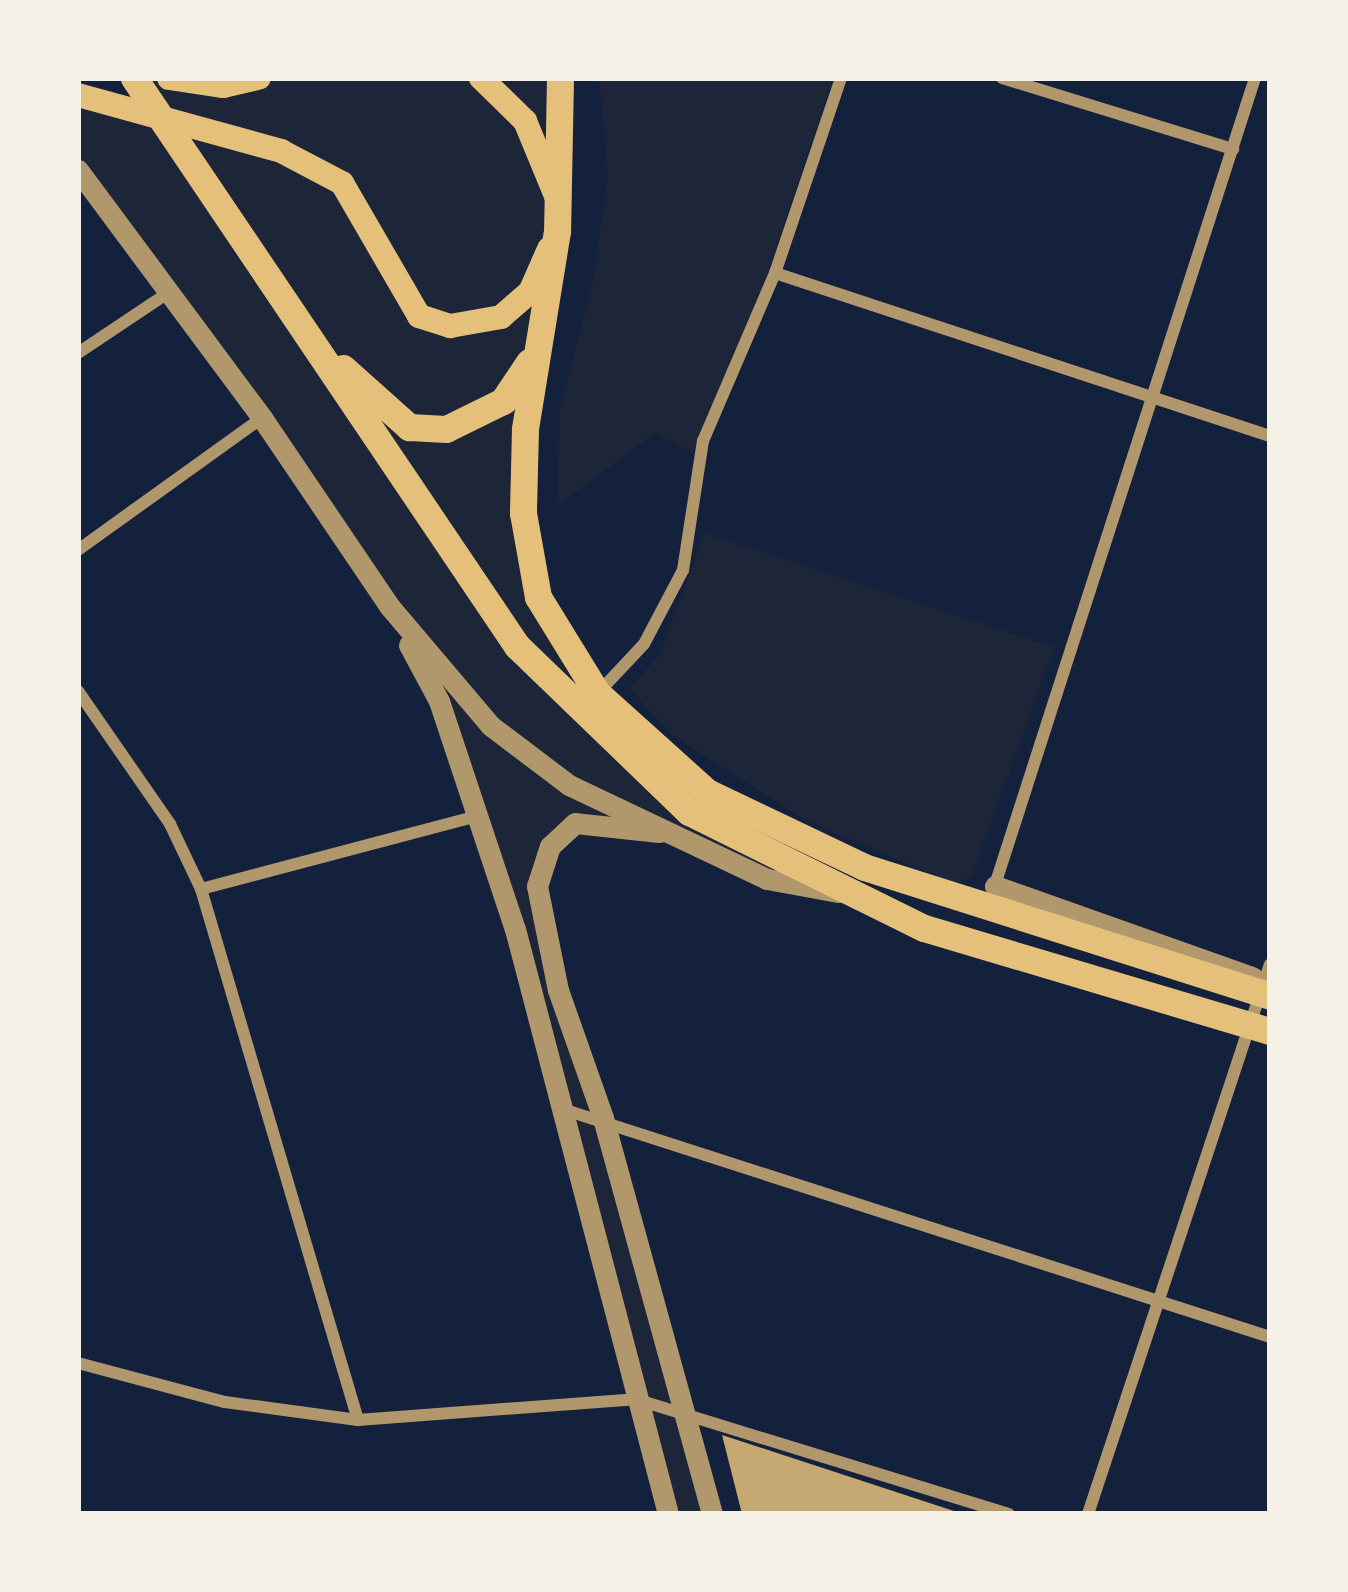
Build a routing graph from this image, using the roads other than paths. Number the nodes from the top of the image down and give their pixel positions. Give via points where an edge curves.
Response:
1 (134, 78) edge
2 (259, 78) edge
3 (482, 78) edge
4 (560, 78) edge
5 (841, 78) edge
6 (1002, 78) edge
7 (1255, 78) edge
8 (175, 80) edge
9 (78, 95) edge
10 (1233, 149) junction
11 (78, 170) edge
12 (558, 217) junction
13 (775, 273) junction
14 (171, 291) junction
15 (544, 326) junction
16 (317, 346) junction
17 (78, 353) edge
18 (1151, 395) junction
19 (262, 418) junction
20 (1270, 436) edge
21 (78, 550) edge
22 (389, 607) junction
23 (78, 691) edge
24 (597, 693) junction
25 (477, 816) junction
26 (694, 841) junction
27 (201, 889) junction
28 (850, 894) junction
29 (991, 898) junction
30 (1267, 984) edge
31 (1260, 1028) edge
32 (558, 1108) junction
33 (603, 1118) junction
34 (1158, 1300) junction
35 (1270, 1336) edge
36 (78, 1363) edge
37 (635, 1399) junction
38 (682, 1408) junction
39 (358, 1420) junction
40 (668, 1514) edge
41 (712, 1514) edge
42 (1009, 1514) edge
43 (1088, 1514) edge

1 - 16 main road
2 - 8 main road via 223,86
3 - 12 main road via 526,121
4 - 12 main road
5 - 13 street
6 - 10 street
7 - 10 street
9 - 12 main road via 281,151 342,183 419,316 450,326 501,317 519,304
10 - 18 street
11 - 14 street
12 - 15 main road
13 - 18 street
13 - 24 street via 703,441 683,570 644,644
14 - 17 street
14 - 19 street
15 - 16 main road via 522,380 503,401 446,429 409,427
15 - 24 main road via 520,465 524,534 538,597
16 - 28 main road via 517,646 689,812
18 - 20 street
18 - 29 street
19 - 21 street
19 - 22 street
22 - 25 street via 440,701
22 - 26 street via 529,761
23 - 27 street via 170,824
24 - 29 main road via 707,792 864,867
25 - 27 street
25 - 32 street via 515,929
26 - 28 street via 767,879
26 - 33 street via 575,824 537,870 541,925
27 - 39 street
28 - 31 main road via 924,928
29 - 30 main road
30 - 31 street
31 - 34 street
32 - 33 street
32 - 37 street
33 - 34 street
33 - 38 street
34 - 35 street
34 - 43 street
36 - 39 street via 225,1402
37 - 38 street
37 - 39 street
37 - 40 street
38 - 41 street
38 - 42 street

